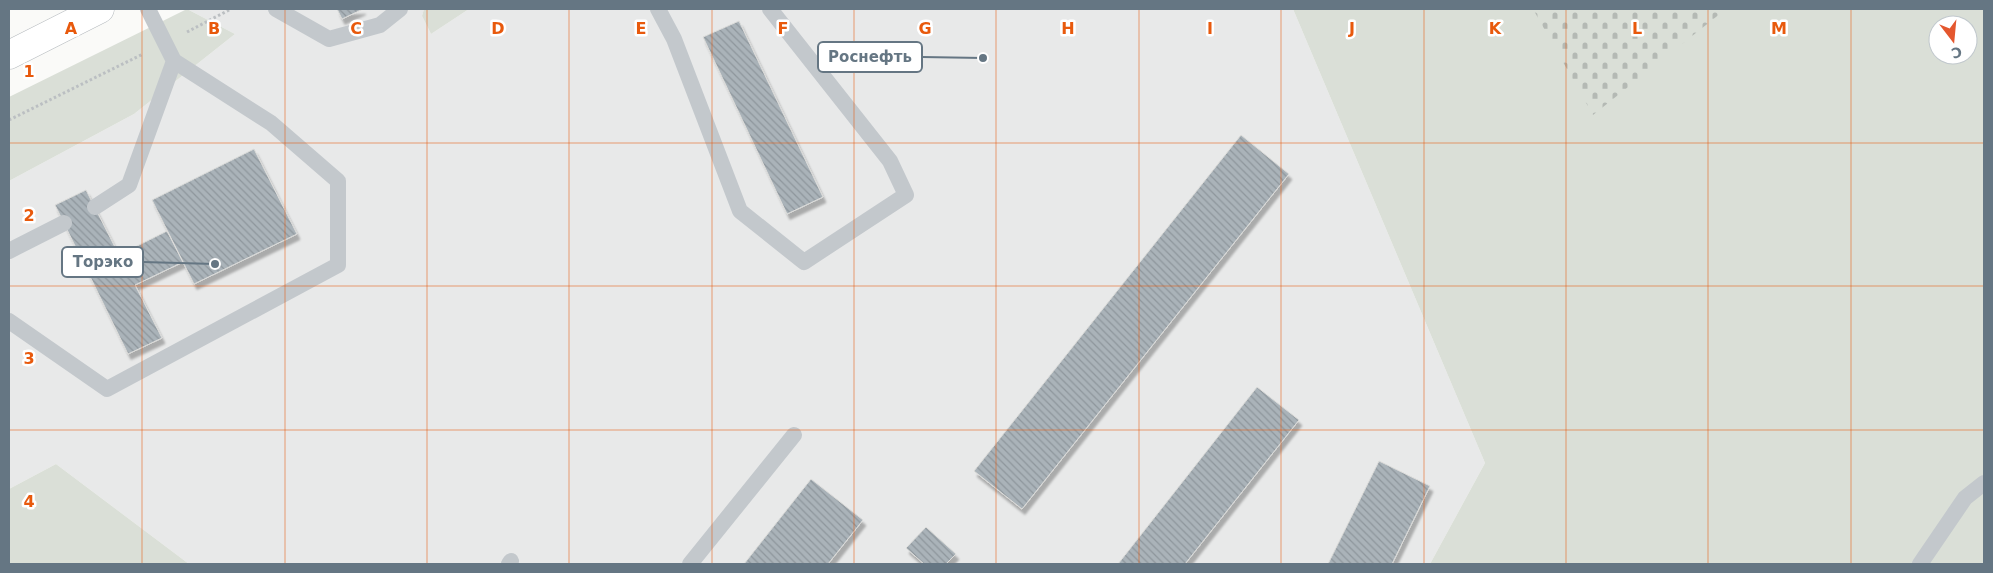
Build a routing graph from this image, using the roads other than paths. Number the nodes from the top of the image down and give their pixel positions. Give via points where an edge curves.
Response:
1 (100, 9) edge
2 (148, 9) edge
3 (276, 9) edge
4 (400, 9) edge
5 (658, 9) edge
6 (770, 9) edge
7 (9, 55) edge
8 (174, 61) junction
9 (95, 207) dead end
10 (64, 223) dead end
11 (9, 251) edge
12 (9, 321) edge
13 (794, 435) dead end
14 (1984, 482) edge
15 (690, 564) edge
16 (1920, 564) edge

1 - 7 main road
2 - 8 lane
3 - 4 lane via 329,39 380,25
5 - 6 lane via 674,39 740,210 804,262 906,195 890,161
8 - 9 lane via 129,185
8 - 12 lane via 271,123 338,181 338,265 107,389
10 - 11 lane
13 - 15 lane
14 - 16 lane via 1965,498

